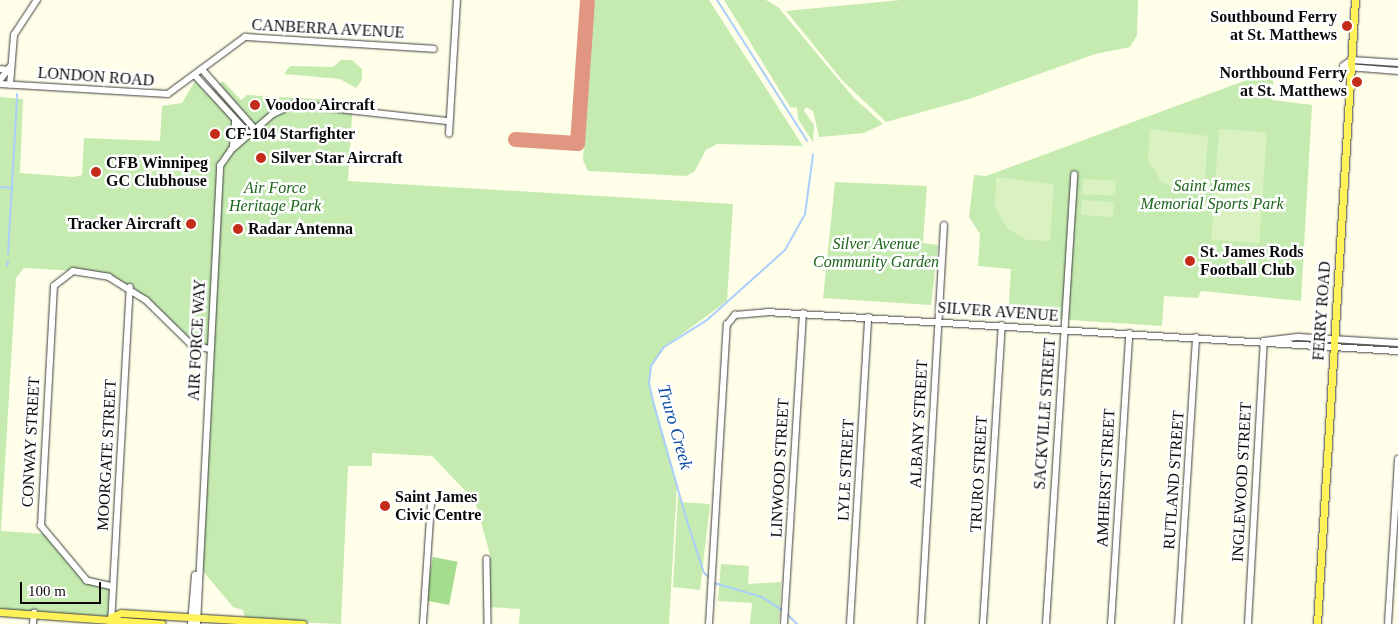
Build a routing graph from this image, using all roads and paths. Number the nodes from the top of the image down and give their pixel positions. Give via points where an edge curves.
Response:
1 (37, 0) edge
2 (457, 0) edge
3 (1355, 0) edge
4 (434, 49) dead end
5 (1352, 60) junction
6 (1398, 63) edge
7 (10, 68) junction
8 (1351, 68) junction
9 (0, 69) edge
10 (202, 69) junction
11 (1398, 71) edge
12 (195, 75) junction
13 (0, 80) edge
14 (0, 84) edge
15 (10, 85) junction
16 (234, 119) junction
17 (450, 121) junction
18 (255, 129) junction
19 (249, 134) junction
20 (449, 134) dead end
21 (231, 150) junction
22 (1074, 175) dead end
23 (944, 226) dead end
24 (130, 288) junction
25 (803, 314) junction
26 (868, 318) junction
27 (938, 322) junction
28 (1002, 326) junction
29 (1064, 330) junction
30 (1129, 334) junction
31 (1196, 338) junction
32 (1334, 339) junction
33 (1264, 341) junction
34 (1398, 343) edge
35 (1334, 348) junction
36 (210, 349) junction
37 (1398, 351) edge
38 (1398, 459) edge
39 (431, 503) dead end
40 (487, 559) dead end
41 (113, 587) junction
42 (0, 612) edge
43 (34, 613) junction
44 (111, 620) edge
45 (194, 621) edge
46 (785, 622) edge
47 (278, 623) edge
48 (33, 624) edge
49 (162, 624) edge
50 (303, 624) edge
51 (423, 624) edge
52 (488, 624) edge
53 (709, 624) edge
54 (850, 624) edge
55 (921, 624) edge
56 (983, 624) edge
57 (1046, 624) edge
58 (1111, 624) edge
59 (1178, 624) edge
60 (1248, 624) edge
61 (1317, 624) edge
62 (1388, 624) edge

1 - 7 street via 16,30
2 - 17 street
3 - 5 main road, FERRY ROAD
4 - 10 street, CANBERRA AVENUE via 245,37
5 - 6 street
5 - 8 main road, FERRY ROAD
7 - 9 street
7 - 13 street
7 - 15 street
8 - 11 street
8 - 32 main road, FERRY ROAD
10 - 12 street, LONDON ROAD
10 - 18 street
12 - 15 street, LONDON ROAD via 177,91 162,95
12 - 16 street
14 - 15 street, LONDON ROAD
16 - 19 street
16 - 21 street via 237,137
17 - 18 street, AIR FORCE WAY via 300,104 278,110
17 - 20 street
18 - 19 street, AIR FORCE WAY
19 - 21 street, AIR FORCE WAY
21 - 36 street, AIR FORCE WAY via 216,178
22 - 29 street, SACKVILLE STREET
23 - 27 street, ALBANY STREET
24 - 36 street via 191,344
24 - 41 street, MOORGATE STREET
24 - 41 street, CONWAY STREET via 101,275 73,271 58,280 53,293 40,522 44,534 82,576 95,585
25 - 26 street, SILVER AVENUE
25 - 46 street, LINWOOD STREET
25 - 53 street, SILVER AVENUE via 751,312 732,318 727,325
26 - 27 street, SILVER AVENUE
26 - 54 street, LYLE STREET
27 - 28 street, SILVER AVENUE
27 - 55 street, ALBANY STREET
28 - 29 street, SILVER AVENUE
28 - 56 street, TRURO STREET
29 - 30 street, SILVER AVENUE
29 - 57 street, SACKVILLE STREET
30 - 31 street, SILVER AVENUE
30 - 58 street, AMHERST STREET
31 - 33 street, SILVER AVENUE
31 - 59 street, RUTLAND STREET
32 - 33 street, SILVER AVENUE
32 - 34 street, SILVER AVENUE
32 - 35 main road, FERRY ROAD
33 - 35 street, SILVER AVENUE
33 - 60 street, INGLEWOOD STREET
35 - 37 street, SILVER AVENUE
35 - 61 main road, FERRY ROAD
36 - 45 street, AIR FORCE WAY
38 - 62 street
39 - 51 street
40 - 52 street
41 - 44 street, MOORGATE STREET
42 - 43 main road
43 - 44 main road
43 - 48 street
44 - 45 main road
44 - 49 main road
45 - 47 main road
47 - 50 main road

